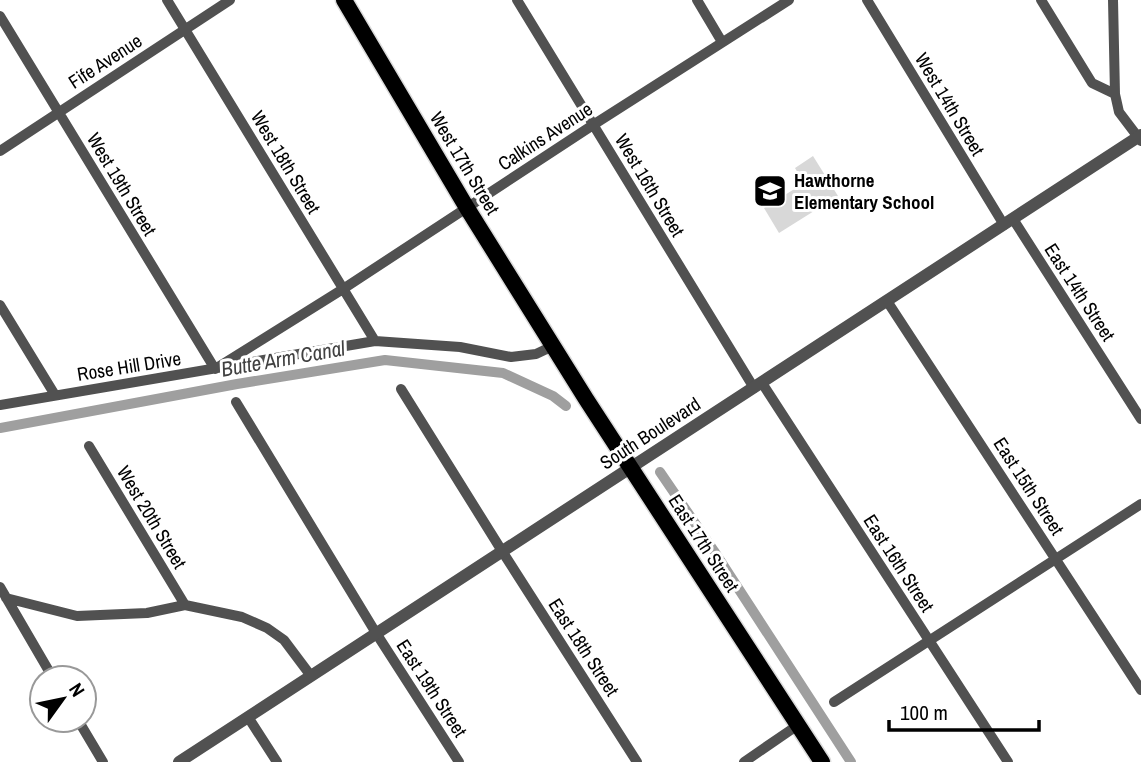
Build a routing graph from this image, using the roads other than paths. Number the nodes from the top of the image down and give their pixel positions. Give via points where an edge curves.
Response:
1 (167, 0) edge
2 (230, 0) edge
3 (344, 0) edge
4 (517, 0) edge
5 (697, 0) edge
6 (789, 0) edge
7 (867, 0) edge
8 (1041, 0) edge
9 (1113, 0) edge
10 (0, 16) edge
11 (185, 30) junction
12 (722, 42) junction
13 (1115, 94) junction
14 (58, 113) junction
15 (593, 125) junction
16 (1140, 138) edge
17 (0, 151) edge
18 (467, 208) junction
19 (1008, 222) junction
20 (343, 289) junction
21 (887, 301) junction
22 (0, 305) edge
23 (375, 341) junction
24 (553, 346) junction
25 (215, 369) junction
26 (758, 385) junction
27 (401, 389) dead end
28 (55, 395) junction
29 (236, 402) dead end
30 (0, 405) edge
31 (1141, 419) edge
32 (89, 446) dead end
33 (631, 469) junction
34 (1141, 504) edge
35 (502, 551) junction
36 (1056, 560) junction
37 (0, 587) edge
38 (6, 598) junction
39 (185, 605) junction
40 (376, 634) junction
41 (928, 642) junction
42 (45, 664) edge
43 (311, 676) junction
44 (1141, 690) edge
45 (834, 702) dead end
46 (248, 717) junction
47 (798, 726) junction
48 (86, 734) edge
49 (103, 762) edge
50 (179, 762) edge
51 (277, 762) edge
52 (459, 762) edge
53 (637, 762) edge
54 (744, 762) edge
55 (822, 762) edge
56 (1008, 762) edge

1 - 11 street, West 18th Street
2 - 11 street, Fife Avenue
3 - 18 main road, West 17th Street
4 - 15 street, West 16th Street
5 - 12 street
6 - 12 street, Calkins Avenue
7 - 19 street, West 14th Street
8 - 13 street via 1092,83
9 - 13 street
10 - 14 street, West 19th Street
11 - 14 street, Fife Avenue
11 - 20 street, West 18th Street
12 - 15 street, Calkins Avenue
13 - 16 street via 1119,112
14 - 17 street, Fife Avenue
14 - 25 street, West 19th Street
15 - 18 street, Calkins Avenue
15 - 26 street, West 16th Street
16 - 19 street, South Boulevard
18 - 20 street, Calkins Avenue
18 - 24 main road, West 17th Street
19 - 21 street, South Boulevard
19 - 31 street, East 14th Street
20 - 23 street, West 18th Street
20 - 25 street, Calkins Avenue
21 - 26 street, South Boulevard
21 - 36 street, East 15th Street
22 - 28 street
23 - 24 street, Rose Hill Drive via 511,356 536,354
23 - 25 street, Rose Hill Drive
24 - 33 main road, East 17th Street
25 - 28 street, Rose Hill Drive
26 - 33 street, South Boulevard
26 - 41 street, East 16th Street
27 - 35 street
28 - 30 street, Rose Hill Drive
29 - 40 street
32 - 39 street, West 20th Street
33 - 35 street, South Boulevard
33 - 47 main road, East 17th Street
34 - 36 street
35 - 40 street, South Boulevard
35 - 53 street, East 18th Street
36 - 41 street
36 - 44 street, East 15th Street
37 - 38 street
38 - 39 street via 77,616 147,613
38 - 42 street
39 - 43 street via 242,617 267,628 284,640
40 - 43 street, South Boulevard
40 - 52 street, East 19th Street
41 - 45 street
41 - 56 street, East 16th Street
43 - 46 street, South Boulevard
46 - 50 street, South Boulevard
46 - 51 street
47 - 54 street
47 - 55 main road, East 17th Street
48 - 49 street

